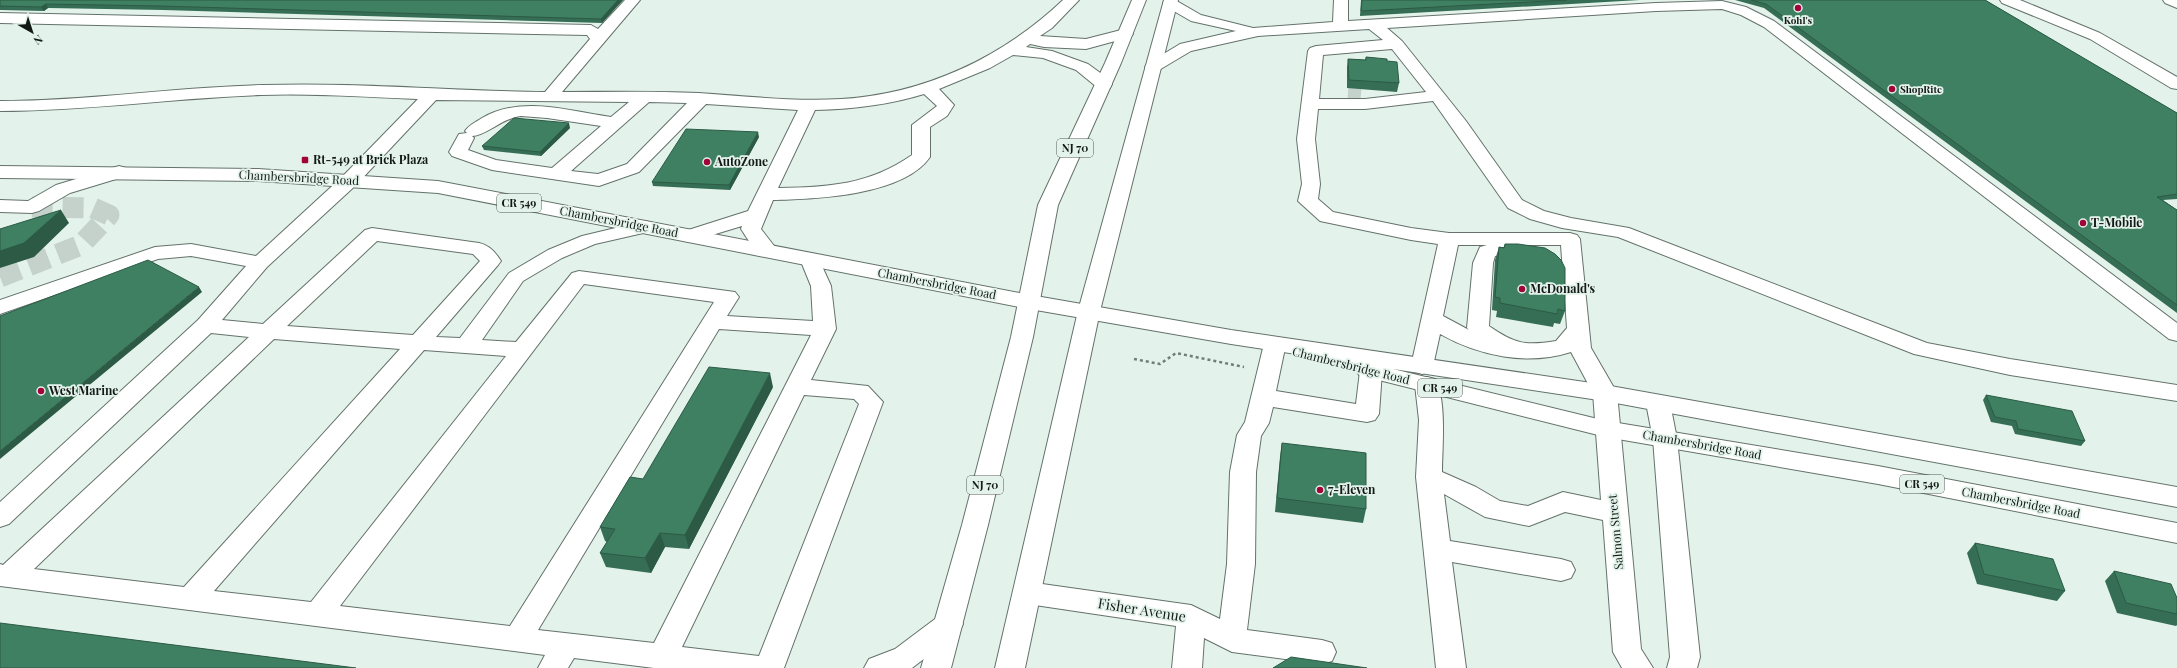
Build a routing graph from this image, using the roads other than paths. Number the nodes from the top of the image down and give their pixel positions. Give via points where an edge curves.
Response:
1 (633, 0) edge
2 (1072, 0) edge
3 (1139, 0) edge
4 (1341, 0) edge
5 (2007, 0) edge
6 (2170, 0) edge
7 (1170, 1) edge
8 (2177, 4) edge
9 (0, 18) edge
10 (1374, 24) junction
11 (1340, 26) junction
12 (1258, 31) junction
13 (1125, 34) junction
14 (1028, 38) junction
15 (598, 39) junction
16 (1396, 44) junction
17 (1010, 50) junction
18 (1153, 67) junction
19 (1104, 84) junction
20 (2177, 84) edge
21 (927, 86) junction
22 (432, 95) junction
23 (550, 96) junction
24 (1436, 96) junction
25 (645, 97) junction
26 (1310, 97) junction
27 (701, 99) junction
28 (1395, 100) junction
29 (0, 106) edge
30 (808, 106) junction
31 (615, 123) junction
32 (0, 172) edge
33 (119, 172) junction
34 (555, 175) junction
35 (349, 181) junction
36 (766, 194) junction
37 (0, 206) edge
38 (756, 215) junction
39 (645, 227) junction
40 (1570, 232) junction
41 (689, 236) junction
42 (1449, 239) junction
43 (768, 251) junction
44 (810, 259) junction
45 (260, 263) junction
46 (1575, 286) junction
47 (1030, 302) junction
48 (0, 308) edge
49 (1089, 311) junction
50 (1432, 320) junction
51 (713, 322) junction
52 (206, 325) junction
53 (825, 329) junction
54 (1578, 330) junction
55 (269, 332) junction
56 (2177, 334) edge
57 (1232, 337) junction
58 (419, 343) junction
59 (465, 347) junction
60 (1274, 348) junction
61 (522, 350) junction
62 (1514, 350) junction
63 (1371, 371) junction
64 (1425, 375) junction
65 (796, 388) junction
66 (1605, 393) junction
67 (2177, 393) edge
68 (1263, 397) junction
69 (1658, 403) junction
70 (1606, 429) junction
71 (1665, 439) junction
72 (1429, 477) junction
73 (2172, 494) edge
74 (1614, 513) junction
75 (0, 517) edge
76 (2177, 533) edge
77 (1437, 549) junction
78 (1561, 570) dead end
79 (4, 576) edge
80 (1028, 592) junction
81 (190, 600) junction
82 (317, 615) junction
83 (1191, 617) junction
84 (949, 624) junction
85 (517, 639) junction
86 (1232, 640) junction
87 (1322, 652) dead end
88 (560, 656) edge
89 (662, 657) junction
90 (756, 668) edge
91 (769, 668) edge
92 (879, 668) edge
93 (936, 668) edge
94 (1010, 668) edge
95 (1187, 668) edge
96 (1451, 668) edge
97 (1638, 668) edge
98 (1682, 668) edge

1 - 15 main road
2 - 14 main road via 1061,13
3 - 13 main road, NJ 70
4 - 11 main road
5 - 20 main road via 2095,36
6 - 8 main road
7 - 12 main road via 1196,18
7 - 18 main road
9 - 15 main road via 573,29 591,30
10 - 11 main road
10 - 16 main road
10 - 56 main road via 1722,5 1749,13 1775,28
11 - 12 main road
12 - 18 main road via 1186,47
13 - 14 main road via 1086,44 1044,42
13 - 19 main road, NJ 70
14 - 17 main road
15 - 23 main road
16 - 24 main road
16 - 26 main road via 1316,52
17 - 19 main road via 1046,54 1082,67
17 - 21 main road via 960,77
18 - 49 main road
19 - 47 main road, NJ 70 via 1048,205
21 - 30 main road via 893,97
21 - 36 main road via 946,105 941,112 921,124 921,157 907,169 860,189
22 - 23 main road
22 - 29 main road via 298,89 227,92 44,108
22 - 35 main road
23 - 25 main road
24 - 28 main road
24 - 40 main road via 1460,125 1515,204
25 - 27 main road
25 - 31 main road
26 - 28 main road via 1365,104
26 - 28 main road via 1354,93 1378,95
26 - 42 main road via 1306,139 1311,184 1308,202 1327,217
27 - 30 main road
27 - 34 main road via 633,168 599,180
30 - 36 main road
31 - 34 main road
31 - 34 main road via 535,111 513,112 491,119 469,135 458,152 492,165
32 - 33 main road, Chambersbridge Road / CR 549
33 - 35 main road, Chambersbridge Road / CR 549 via 258,175
33 - 37 main road via 63,189 32,207
35 - 39 main road, Chambersbridge Road / CR 549 via 438,187
35 - 45 main road
36 - 38 main road
38 - 41 main road
38 - 43 main road via 751,229
39 - 41 main road, Chambersbridge Road / CR 549
39 - 59 main road via 589,240 555,254 516,278
40 - 42 main road
40 - 46 main road
40 - 67 main road via 1622,232 1922,349 2010,367
41 - 43 main road, Chambersbridge Road / CR 549
42 - 50 main road
43 - 44 main road, Chambersbridge Road / CR 549
44 - 47 main road, Chambersbridge Road / CR 549
44 - 53 main road via 821,286
45 - 48 main road via 191,250 155,253
45 - 52 main road
46 - 54 main road
46 - 62 main road via 1567,269 1558,260 1514,249 1487,251 1483,263 1478,328
47 - 49 main road, Chambersbridge Road / CR 549
47 - 84 main road, NJ 70
49 - 57 main road, Chambersbridge Road / CR 549
49 - 80 main road
50 - 62 main road via 1450,331 1488,346
50 - 64 main road
51 - 53 main road
51 - 61 main road via 728,297 579,276
51 - 85 main road
52 - 55 main road
52 - 75 main road
53 - 65 main road
54 - 62 main road via 1563,348
54 - 66 main road via 1580,348
55 - 58 main road
55 - 58 main road via 372,234 479,249 491,261
55 - 79 main road
57 - 60 main road, Chambersbridge Road / CR 549
57 - 64 main road, Chambersbridge Road / CR 549
58 - 59 main road
58 - 81 main road
59 - 61 main road
60 - 63 main road, Chambersbridge Road / CR 549
60 - 68 main road
61 - 82 main road
63 - 64 main road, Chambersbridge Road / CR 549
63 - 68 main road via 1367,414
64 - 66 main road, Chambersbridge Road / CR 549
64 - 70 main road, Chambersbridge Road / CR 549
64 - 72 main road via 1431,420
65 - 89 main road
65 - 91 main road via 860,392 871,402
66 - 69 main road, Chambersbridge Road / CR 549
66 - 70 main road, Salmon Street
68 - 86 main road via 1257,423 1249,435 1243,472 1241,564
69 - 71 main road
69 - 73 main road, Chambersbridge Road / CR 549
70 - 71 main road, Chambersbridge Road / CR 549
70 - 74 main road, Salmon Street
71 - 76 main road, Chambersbridge Road / CR 549 via 1878,476
71 - 98 main road via 1685,657
72 - 74 main road via 1467,494 1494,510 1529,516 1563,502
72 - 77 main road
74 - 97 main road, Salmon Street via 1627,652
77 - 78 main road
77 - 96 main road
79 - 81 main road
80 - 83 main road, Fisher Avenue
80 - 94 main road
81 - 82 main road
82 - 85 main road
83 - 86 main road, Fisher Avenue
83 - 95 main road
84 - 92 main road via 905,658
84 - 93 main road, NJ 70
85 - 88 main road
86 - 87 main road, Fisher Avenue
88 - 89 main road
89 - 90 main road

